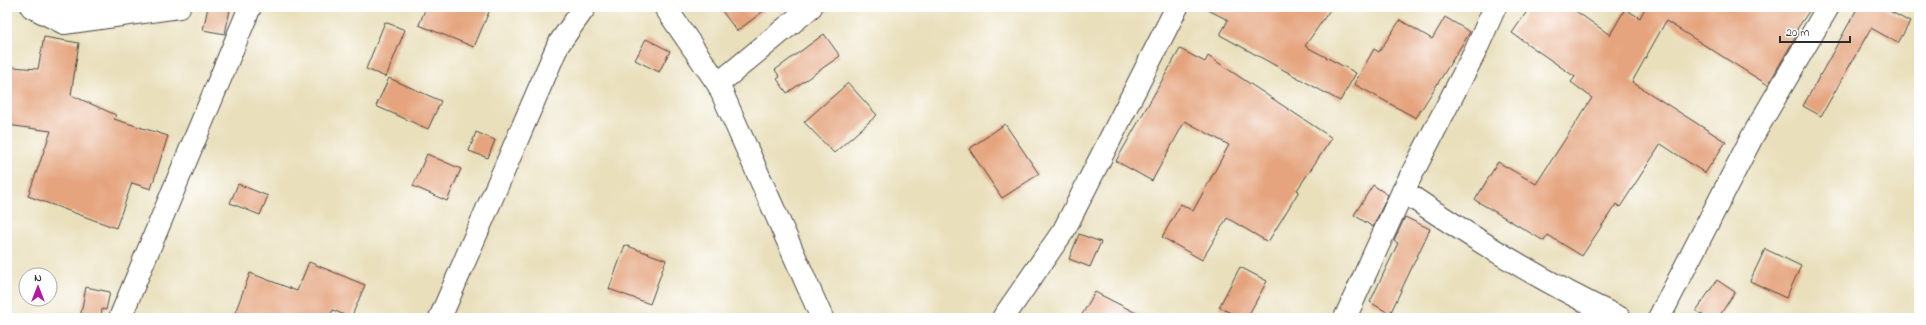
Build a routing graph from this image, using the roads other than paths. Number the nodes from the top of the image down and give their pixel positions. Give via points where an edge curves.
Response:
1 (32, 7) edge
2 (179, 7) edge
3 (250, 7) edge
4 (586, 7) edge
5 (665, 7) edge
6 (811, 7) edge
7 (1177, 7) edge
8 (1495, 7) edge
9 (1828, 7) edge
10 (718, 84) junction
11 (1402, 191) junction
12 (120, 318) edge
13 (440, 318) edge
14 (822, 318) edge
15 (1003, 318) edge
16 (1345, 318) edge
17 (1620, 318) edge
18 (1659, 318) edge

1 - 2 street via 64,23
3 - 12 street
4 - 13 street via 558,45
5 - 10 street
6 - 10 street
7 - 15 street via 1064,230
8 - 11 street via 1475,52
9 - 18 street via 1752,137
10 - 14 street
11 - 16 street
11 - 17 street via 1471,237 1588,303

